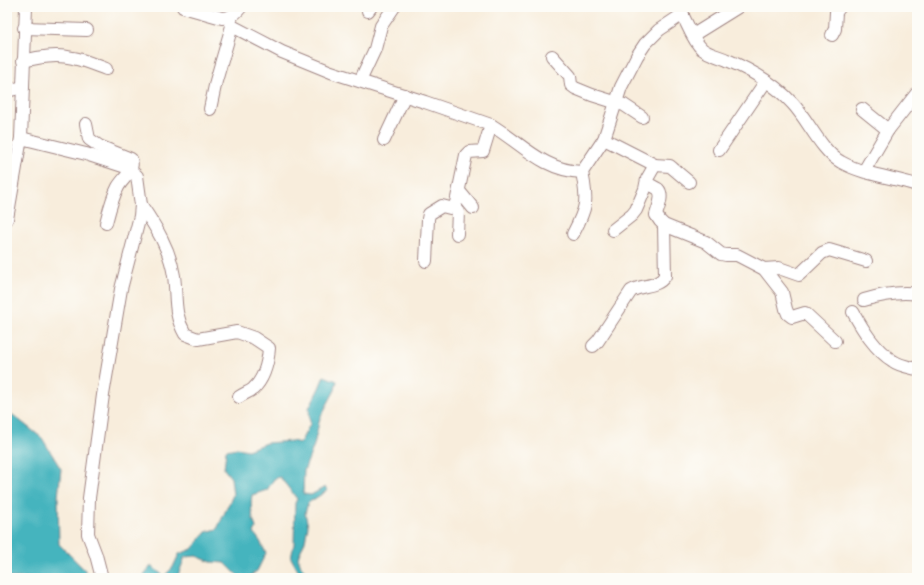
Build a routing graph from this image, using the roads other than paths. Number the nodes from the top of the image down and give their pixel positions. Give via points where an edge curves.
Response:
1 (26, 7) edge
2 (183, 7) edge
3 (241, 7) edge
4 (394, 7) edge
5 (738, 7) edge
6 (840, 7) edge
7 (681, 10) edge
8 (231, 22) junction
9 (24, 28) junction
10 (87, 30) dead end
11 (693, 35) junction
12 (832, 35) dead end
13 (552, 56) dead end
14 (24, 61) junction
15 (106, 69) dead end
16 (360, 81) junction
17 (766, 81) junction
18 (23, 86) junction
19 (7, 91) edge
20 (917, 93) edge
21 (405, 95) junction
22 (616, 102) junction
23 (210, 109) dead end
24 (862, 109) dead end
25 (642, 117) dead end
26 (86, 124) dead end
27 (491, 125) junction
28 (888, 130) junction
29 (22, 138) junction
30 (604, 139) junction
31 (384, 140) dead end
32 (719, 150) dead end
33 (655, 165) junction
34 (130, 171) junction
35 (864, 171) junction
36 (582, 172) junction
37 (689, 182) dead end
38 (647, 183) junction
39 (917, 185) edge
40 (459, 191) junction
41 (141, 205) junction
42 (454, 207) junction
43 (473, 208) dead end
44 (7, 218) edge
45 (106, 223) dead end
46 (664, 225) junction
47 (613, 230) dead end
48 (458, 234) dead end
49 (572, 234) dead end
50 (426, 261) dead end
51 (866, 261) dead end
52 (764, 268) junction
53 (917, 294) edge
54 (864, 300) dead end
55 (853, 312) dead end
56 (835, 341) dead end
57 (593, 346) dead end
58 (917, 369) edge
59 (239, 397) dead end
60 (102, 578) edge

1 - 9 street
2 - 8 street
3 - 8 street
4 - 16 street via 381,26 375,50
5 - 11 street
6 - 12 street via 836,12
7 - 11 street
7 - 22 street via 637,56
8 - 16 street via 288,55
8 - 23 street
9 - 10 street
9 - 14 street
11 - 17 street via 702,49
13 - 22 street via 570,76 571,85 575,88
14 - 15 street via 46,56 66,57
14 - 18 street
16 - 21 street
17 - 32 street
17 - 35 street via 794,104 834,157
18 - 19 street
18 - 29 street
20 - 28 street
21 - 27 street
21 - 31 street
22 - 25 street
22 - 30 street
24 - 28 street
26 - 34 street via 89,139 99,146 131,159
27 - 36 street via 540,160 562,169
27 - 40 street via 484,151 469,152 466,155
28 - 35 street
29 - 34 street via 86,154 126,167
29 - 44 street
30 - 33 street
30 - 36 street
33 - 37 street via 670,166
33 - 38 street
34 - 41 street via 137,176
34 - 45 street via 113,196
35 - 39 street
36 - 49 street via 586,196 585,209
38 - 46 street via 660,194 656,215
38 - 47 street via 636,210
40 - 42 street
40 - 43 street
41 - 59 street via 158,230 168,255 174,276 178,320 184,334 198,339 237,332 254,338 269,348 263,375 253,388
41 - 60 street via 122,289 103,395 89,498 88,534
42 - 48 street via 458,212
42 - 50 street via 442,206 429,214
46 - 52 street via 706,242 722,254 737,255
46 - 57 street via 665,276 656,284 636,287 630,291
51 - 52 street via 829,250 822,253 799,275 779,268
52 - 56 street via 782,292 788,314 792,317 805,314
53 - 54 street via 896,293
55 - 58 street via 863,330 893,362

